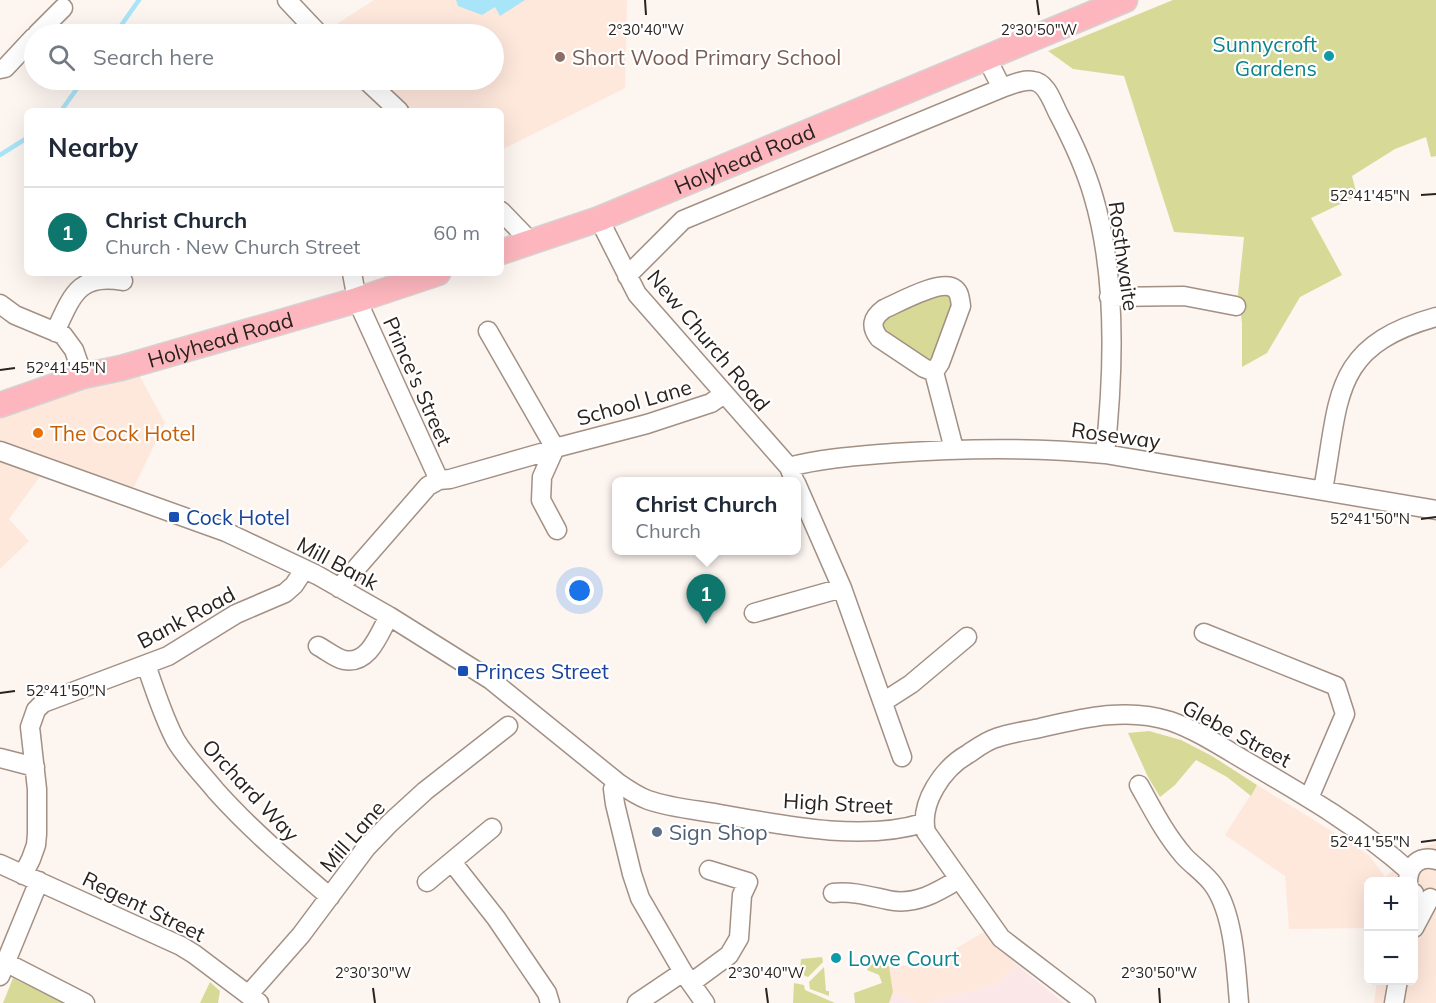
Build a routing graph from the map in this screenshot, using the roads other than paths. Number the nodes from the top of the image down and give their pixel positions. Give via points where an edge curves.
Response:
1 (287, 0) edge
2 (1125, 0) edge
3 (63, 8) dead end
4 (48, 24) edge
5 (310, 24) edge
6 (24, 48) edge
7 (986, 57) junction
8 (0, 69) edge
9 (1034, 80) joint
10 (1002, 88) junction
11 (377, 90) edge
12 (396, 108) edge
13 (504, 214) edge
14 (599, 219) junction
15 (531, 242) junction
16 (504, 251) edge
17 (353, 276) edge
18 (429, 276) edge
19 (627, 276) junction
20 (123, 281) dead end
21 (1108, 297) junction
22 (357, 300) junction
23 (0, 304) edge
24 (1236, 306) dead end
25 (1436, 317) edge
26 (488, 331) dead end
27 (55, 332) junction
28 (934, 372) junction
29 (83, 376) junction
30 (724, 394) junction
31 (0, 405) edge
32 (954, 448) junction
33 (548, 450) junction
34 (0, 451) edge
35 (1105, 454) junction
36 (793, 477) edge
37 (439, 480) junction
38 (1323, 490) junction
39 (801, 495) edge
40 (1436, 510) edge
41 (557, 530) dead end
42 (304, 570) junction
43 (339, 588) junction
44 (842, 588) junction
45 (754, 613) dead end
46 (389, 616) junction
47 (1204, 633) dead end
48 (968, 638) dead end
49 (318, 646) dead end
50 (146, 665) junction
51 (883, 702) junction
52 (508, 726) dead end
53 (902, 756) dead end
54 (0, 758) edge
55 (35, 767) junction
56 (617, 783) junction
57 (1139, 785) dead end
58 (1309, 798) junction
59 (923, 823) junction
60 (492, 828) dead end
61 (1436, 860) edge
62 (452, 862) junction
63 (0, 864) edge
64 (709, 870) dead end
65 (1410, 877) edge
66 (31, 878) junction
67 (959, 879) junction
68 (427, 882) dead end
69 (1418, 886) edge
70 (833, 893) dead end
71 (330, 897) junction
72 (3, 962) edge
73 (687, 978) junction
74 (1397, 985) edge
75 (254, 999) edge
76 (85, 1003) edge
77 (550, 1003) edge
78 (637, 1003) edge
79 (705, 1003) edge
80 (1086, 1003) edge
81 (1239, 1003) edge
82 (1394, 1003) edge

1 - 5 street
2 - 7 main road, Holyhead Road
3 - 4 street
6 - 8 street
7 - 10 street
7 - 14 main road, Holyhead Road
9 - 10 street, Holyhead Road
9 - 21 street, Rosthwaite via 1043,85 1053,103 1093,194 1103,237
10 - 19 street, Holyhead Road via 683,220
11 - 12 street
13 - 15 street
14 - 15 main road, Holyhead Road
14 - 19 street, New Church Road
15 - 16 main road, Holyhead Road
17 - 22 street, Prince's Street
18 - 22 main road, Holyhead Road
19 - 30 street, New Church Road via 637,294
20 - 27 street via 93,280 80,287
21 - 24 street via 1184,296
21 - 35 street, Rosthwaite via 1112,351
22 - 29 main road, Holyhead Road
22 - 37 street, Prince's Street
23 - 27 street
25 - 38 street via 1380,340 1363,352 1349,371 1341,391
26 - 33 street, School Lane
27 - 29 street via 68,340
28 - 28 street via 879,338 873,322 884,309 947,285 955,289 961,306
28 - 32 street
29 - 31 main road, Holyhead Road
30 - 33 street, School Lane via 711,403 648,424
30 - 36 street, New Church Road
32 - 35 street, Roseway via 1030,448
32 - 36 street, Roseway via 845,457
33 - 37 street, Prince's Street
33 - 41 street, School Lane via 541,500
34 - 42 street, Mill Bank via 226,532
35 - 38 street, Roseway
37 - 43 street, Prince's Street via 429,486
38 - 40 street, Roseway
39 - 44 street, New Church Road
42 - 43 street, Mill Bank
42 - 50 street, Bank Road via 285,592 236,614 168,656
43 - 46 street, Mill Bank
44 - 45 street
44 - 51 street, New Church Road
46 - 49 street via 363,657 341,660
46 - 56 street, Mill Bank via 491,680
47 - 58 street via 1336,686 1345,714
48 - 51 street
50 - 55 street, Bank Road via 44,703 36,710 30,727
50 - 71 street, Orchard Way via 177,742 206,780 266,842
51 - 53 street, New Church Road
52 - 71 street, Mill Lane via 424,791 390,823
54 - 55 street
55 - 66 street, Bank Road via 36,845
56 - 59 street, High Street via 650,801 808,828 899,830
56 - 73 street via 613,789 615,804 640,898
57 - 81 street via 1160,825 1213,885 1225,908
58 - 59 street, Glebe Street via 1202,735 1170,721 1112,714 994,738 954,761 937,783
58 - 65 street, Glebe Street via 1380,845
59 - 67 street
60 - 62 street
61 - 69 street via 1429,858
62 - 68 street
62 - 77 street via 505,930
63 - 66 street, Regent Street
64 - 73 street via 748,882 742,895 739,938 729,955
66 - 72 street, Bank Road
66 - 75 street, Regent Street via 181,946
67 - 70 street via 921,899 906,901 852,892
67 - 80 street via 1001,938
71 - 75 street, Mill Lane
72 - 76 street
73 - 78 street
73 - 79 street
74 - 82 street

